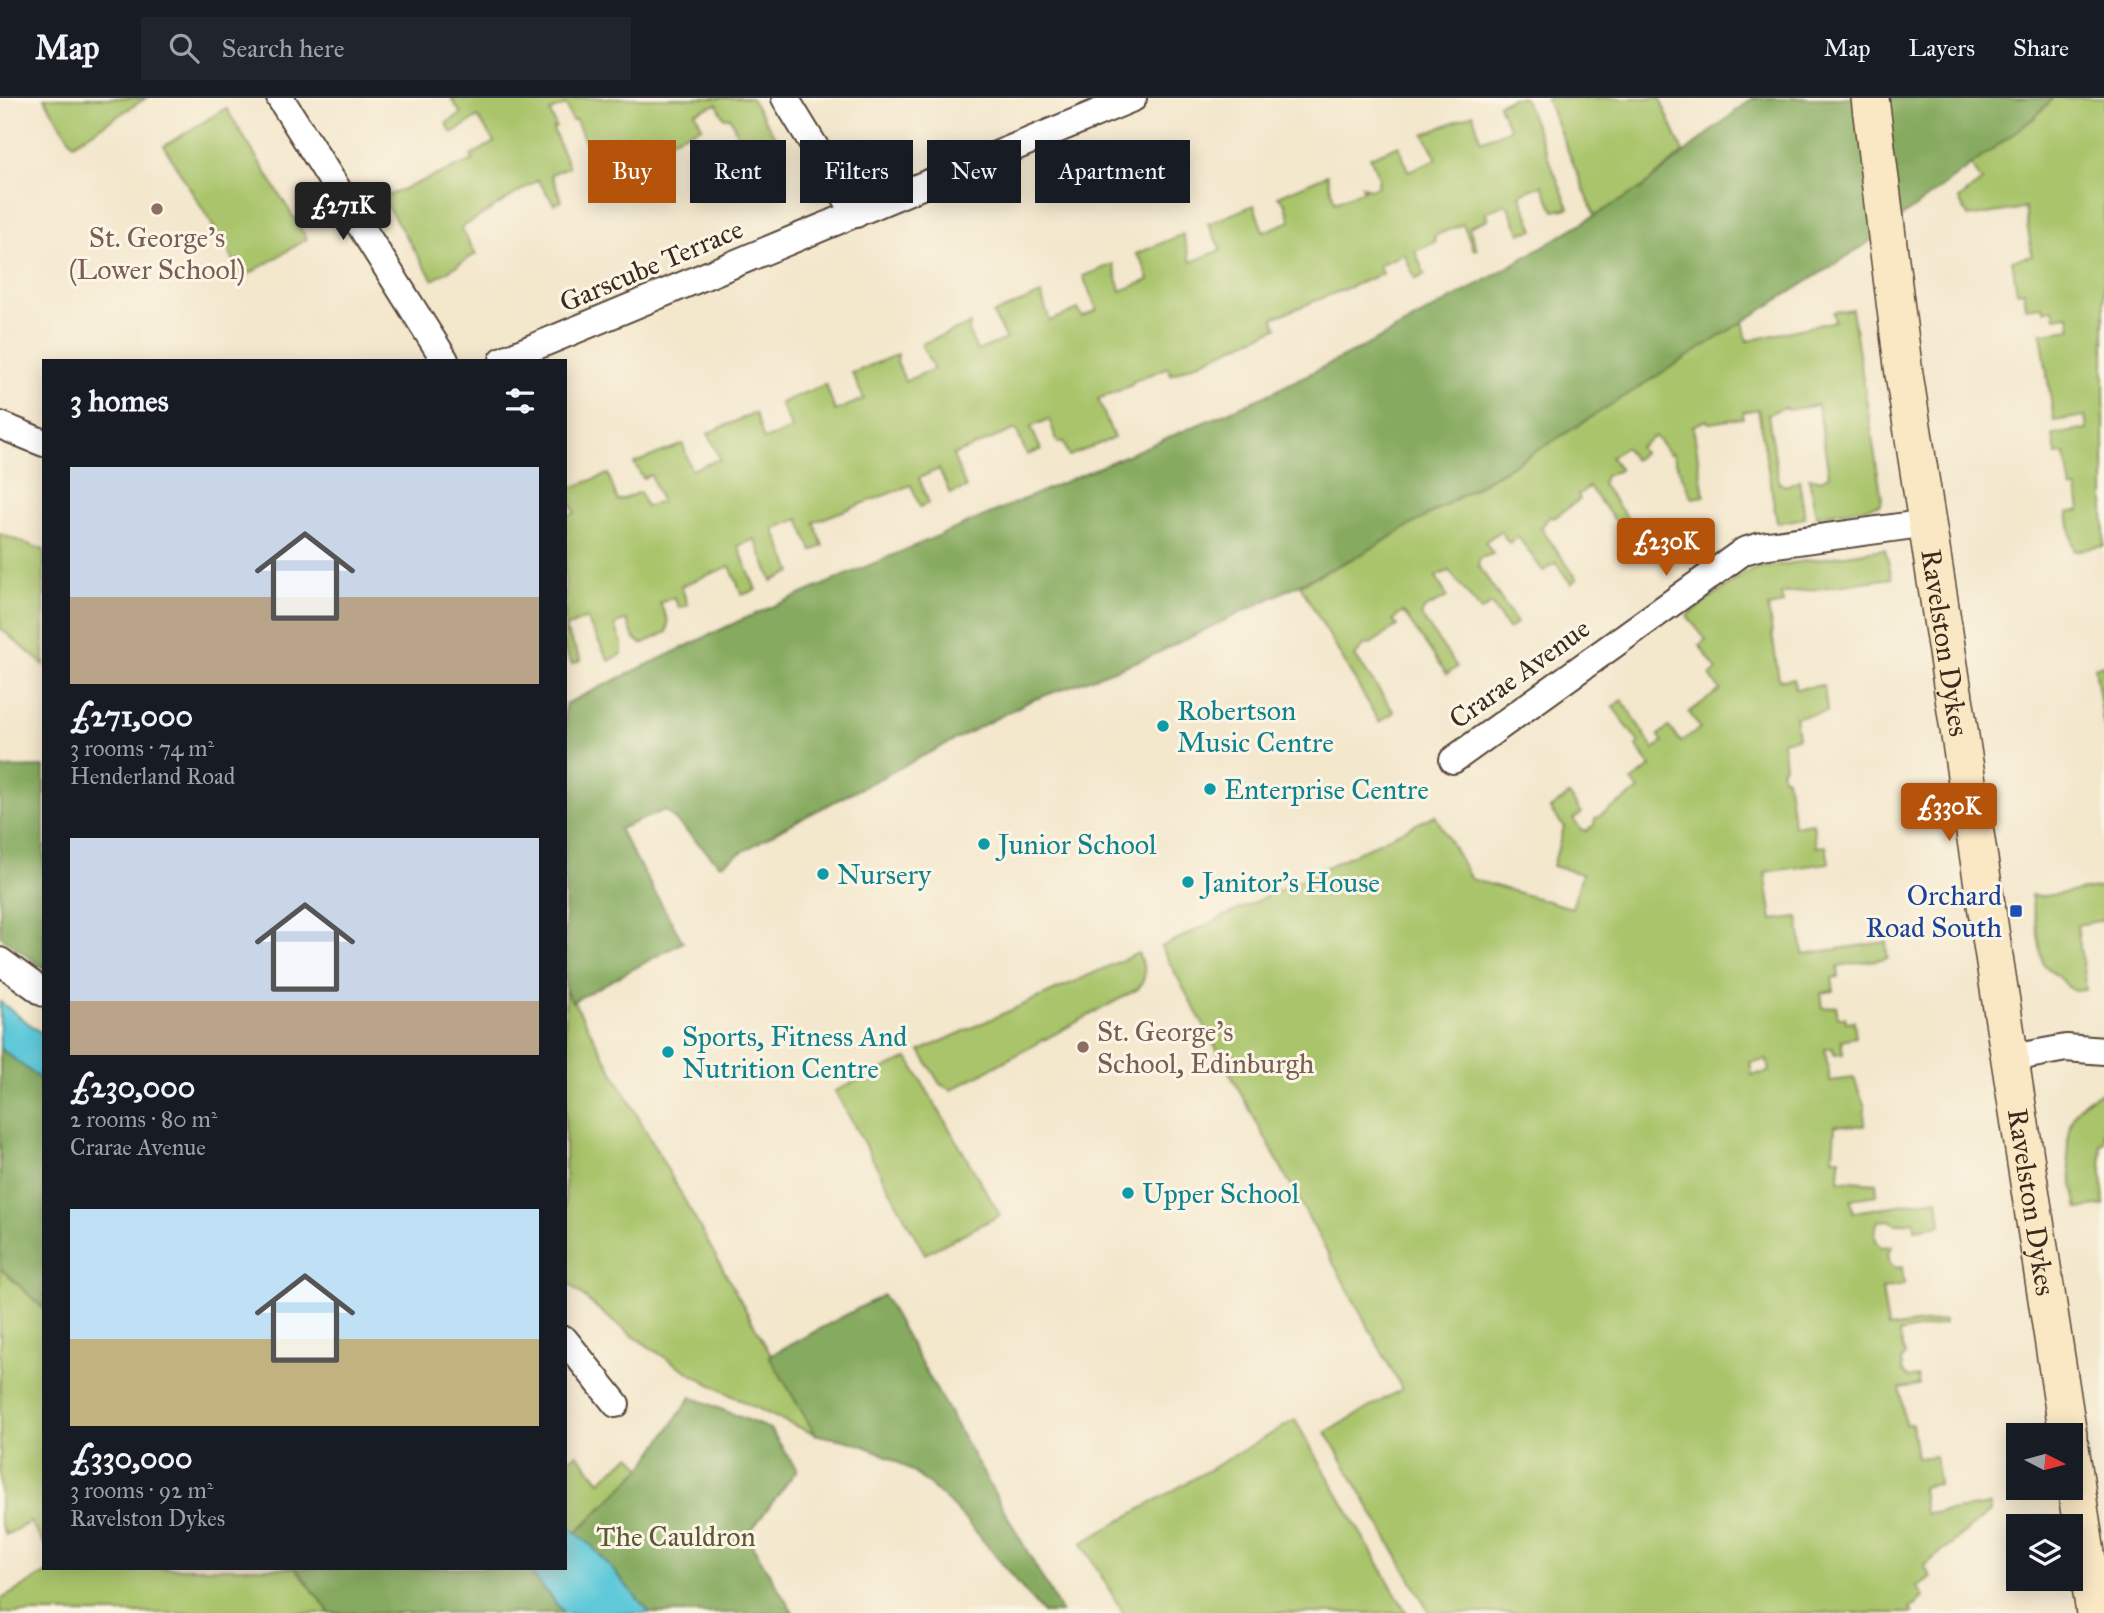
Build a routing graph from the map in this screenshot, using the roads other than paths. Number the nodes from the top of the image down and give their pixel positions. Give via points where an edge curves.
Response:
1 (280, 98) edge
2 (785, 98) edge
3 (1133, 98) edge
4 (1870, 98) edge
5 (856, 214) junction
6 (444, 359) edge
7 (505, 359) edge
8 (0, 425) edge
9 (42, 442) edge
10 (1928, 523) junction
11 (1453, 760) dead end
12 (0, 961) edge
13 (42, 992) edge
14 (2104, 1051) edge
15 (2012, 1058) junction
16 (567, 1343) edge
17 (616, 1404) dead end
18 (2066, 1423) edge
19 (2078, 1500) edge
20 (2095, 1613) edge

1 - 6 street
2 - 5 street
3 - 5 street, Garscube Terrace
4 - 10 street, Ravelston Dykes
5 - 7 street, Garscube Terrace
8 - 9 street
10 - 11 street, Crarae Avenue via 1744,551
10 - 15 street, Ravelston Dykes
12 - 13 street
14 - 15 street via 2066,1048
15 - 18 street, Ravelston Dykes
16 - 17 street
19 - 20 street

